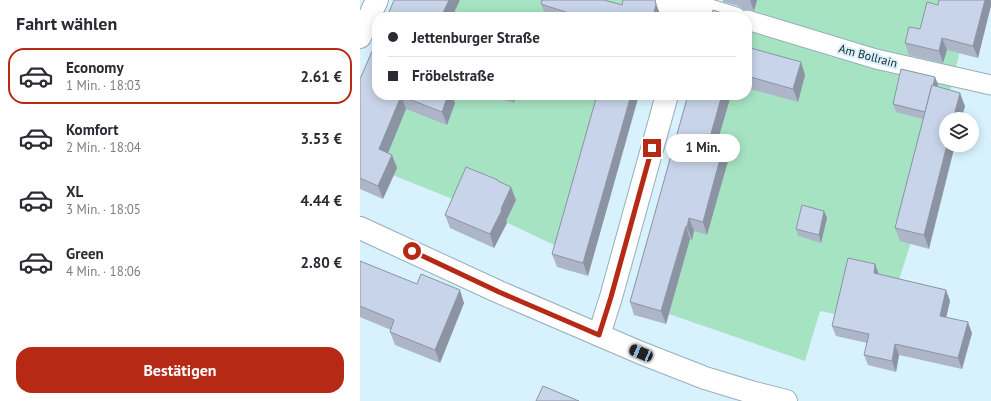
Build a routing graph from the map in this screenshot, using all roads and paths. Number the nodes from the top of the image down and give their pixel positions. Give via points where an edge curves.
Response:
1 (377, 0) edge
2 (652, 0) edge
3 (692, 8) edge
4 (712, 12) edge
5 (752, 22) edge
6 (360, 38) edge
7 (991, 85) edge
8 (667, 100) edge
9 (360, 228) edge
10 (599, 335) junction
11 (786, 401) edge

1 - 6 street
2 - 3 lane
3 - 4 lane
5 - 7 lane, Am Bollrain via 876,59
8 - 10 street
9 - 10 street
10 - 11 street via 705,378

